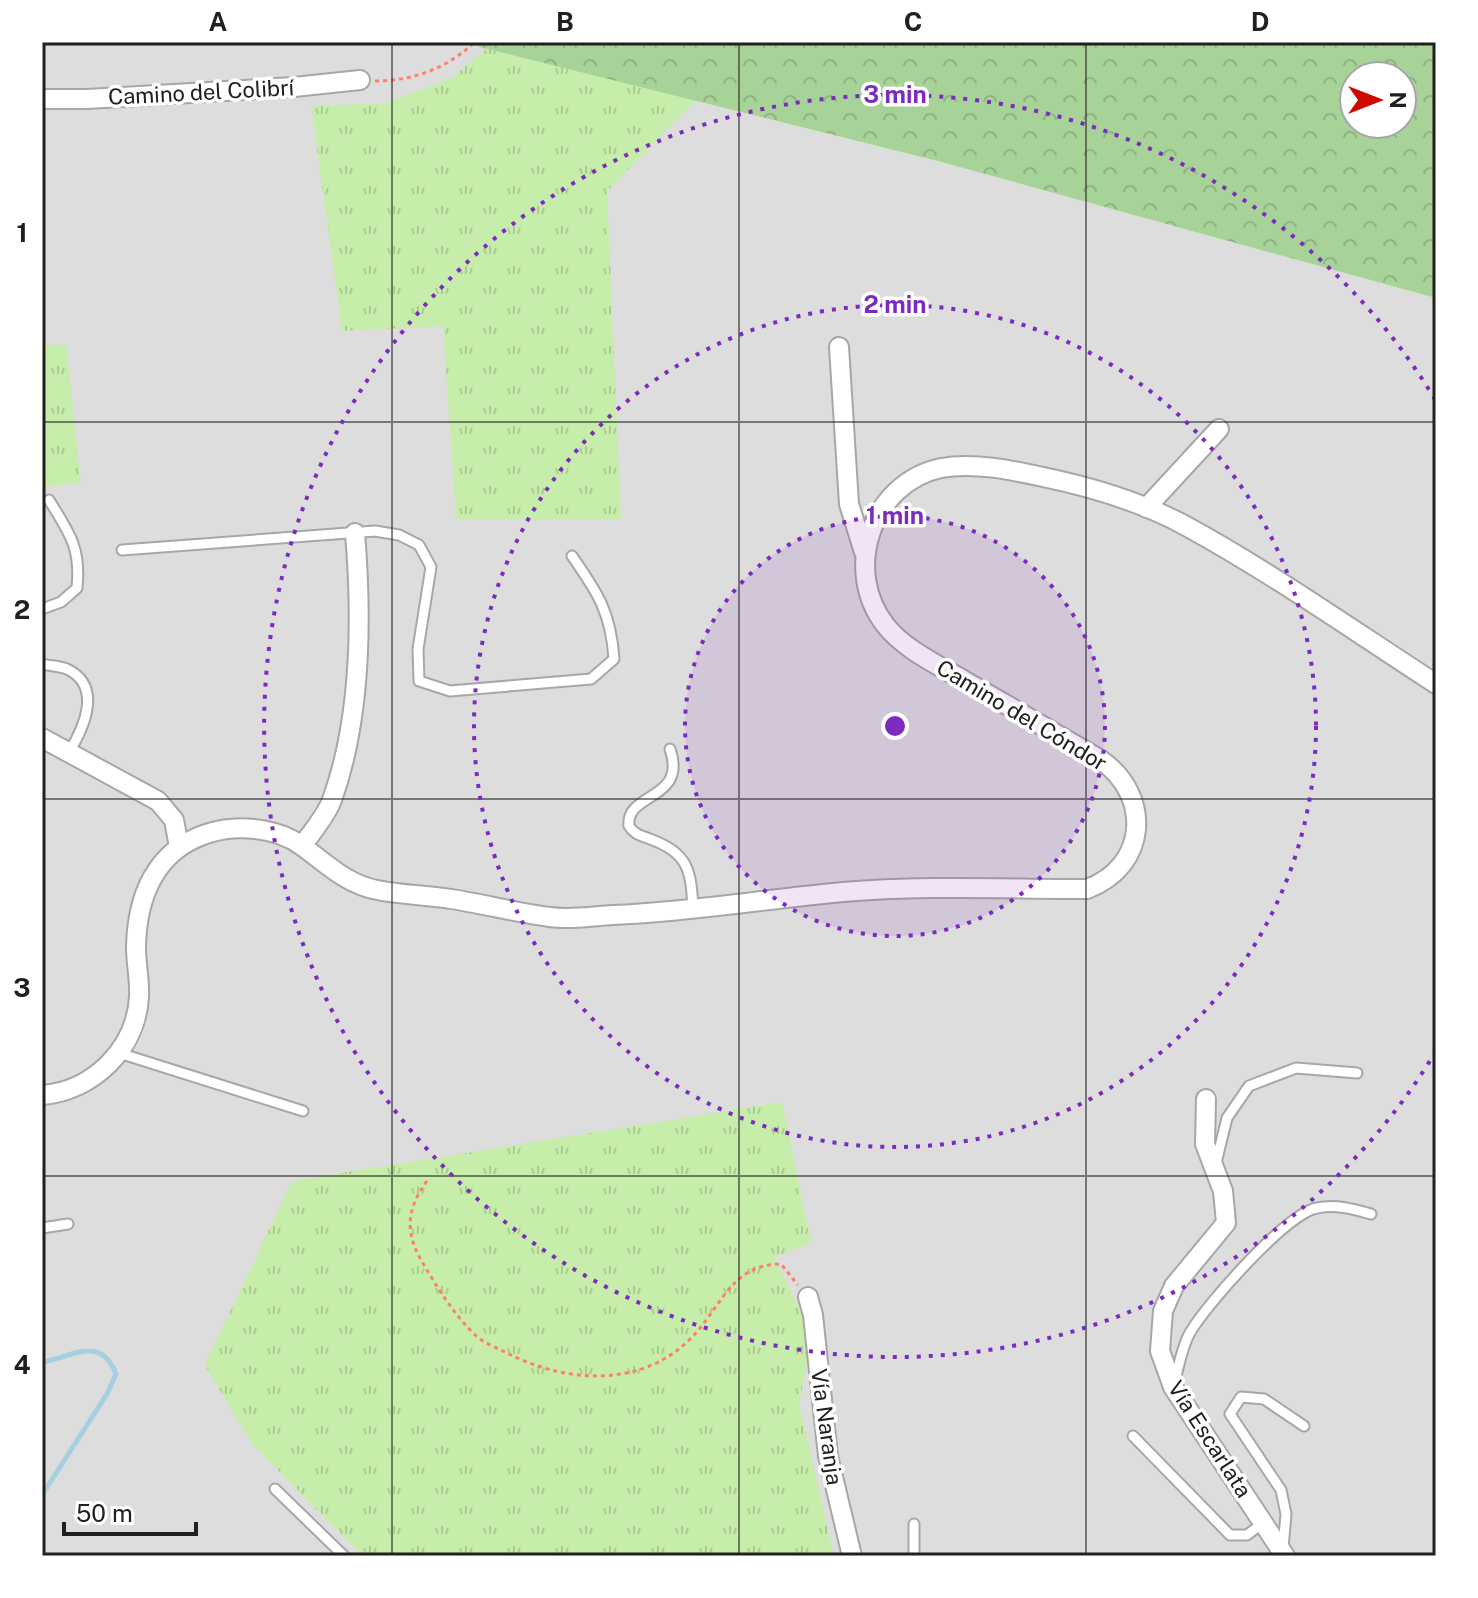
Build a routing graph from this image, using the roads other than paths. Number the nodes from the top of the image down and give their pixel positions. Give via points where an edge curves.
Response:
1 (360, 80) road end
2 (42, 99) edge
3 (839, 347) dead end
4 (1219, 429) dead end
5 (49, 500) dead end
6 (1146, 508) junction
7 (355, 533) junction
8 (122, 550) dead end
9 (865, 555) junction
10 (572, 556) dead end
11 (42, 609) edge
12 (42, 664) edge
13 (1436, 684) edge
14 (42, 738) edge
15 (670, 749) dead end
16 (69, 752) junction
17 (302, 846) junction
18 (179, 847) junction
19 (693, 909) junction
20 (119, 1053) junction
21 (1357, 1073) dead end
22 (42, 1095) edge
23 (1206, 1099) dead end
24 (303, 1111) dead end
25 (1215, 1170) junction
26 (1371, 1214) dead end
27 (68, 1224) dead end
28 (42, 1228) edge
29 (808, 1297) road end
30 (1173, 1387) junction
31 (1304, 1426) dead end
32 (1133, 1436) dead end
33 (275, 1489) dead end
34 (1264, 1522) junction
35 (914, 1524) dead end
36 (1283, 1554) edge
37 (344, 1556) edge
38 (852, 1556) edge
39 (914, 1556) edge

1 - 2 street, Camino del Colibrí
3 - 9 street via 849,504
4 - 6 street
5 - 11 lane via 70,533 79,563 77,588
6 - 9 street, Camino del Cóndor via 1042,477 970,466 938,469 909,482 885,504
6 - 13 street, Camino del Cóndor via 1186,526
7 - 8 lane
7 - 10 lane via 399,535 419,545 431,567 418,649 419,681 450,691 591,679 614,659 612,632 599,594
7 - 17 street via 358,642 350,720 331,802
9 - 19 street, Camino del Cóndor via 871,600 897,637 1121,777 1136,813 1130,852 1108,879 1087,889 845,892
12 - 16 lane via 67,669 82,681 88,703 85,727
14 - 16 street
15 - 19 lane via 669,782 633,808 629,826 679,856 691,874
16 - 18 street via 158,801 174,820
17 - 18 street, Camino del Cóndor via 274,833 242,828 209,833
17 - 19 street, Camino del Cóndor via 338,874 377,890 553,918
18 - 20 street, Camino del Cóndor via 161,863 143,900 136,951 137,1011
20 - 22 street, Camino del Cóndor via 84,1083
20 - 24 lane
21 - 25 lane via 1296,1068 1249,1086 1227,1118
23 - 25 street, Vía Escarlata via 1205,1144
25 - 30 street, Vía Escarlata via 1226,1223 1174,1286 1160,1324 1160,1351
26 - 30 lane via 1343,1206 1314,1208 1282,1228 1190,1332
27 - 28 lane
29 - 38 street, Vía Naranja via 828,1456
30 - 34 street, Vía Escarlata
31 - 36 lane via 1264,1399 1241,1397 1230,1414 1281,1490 1286,1514
32 - 34 lane via 1230,1535 1247,1535
33 - 37 lane
34 - 36 street, Vía Escarlata
35 - 39 lane

